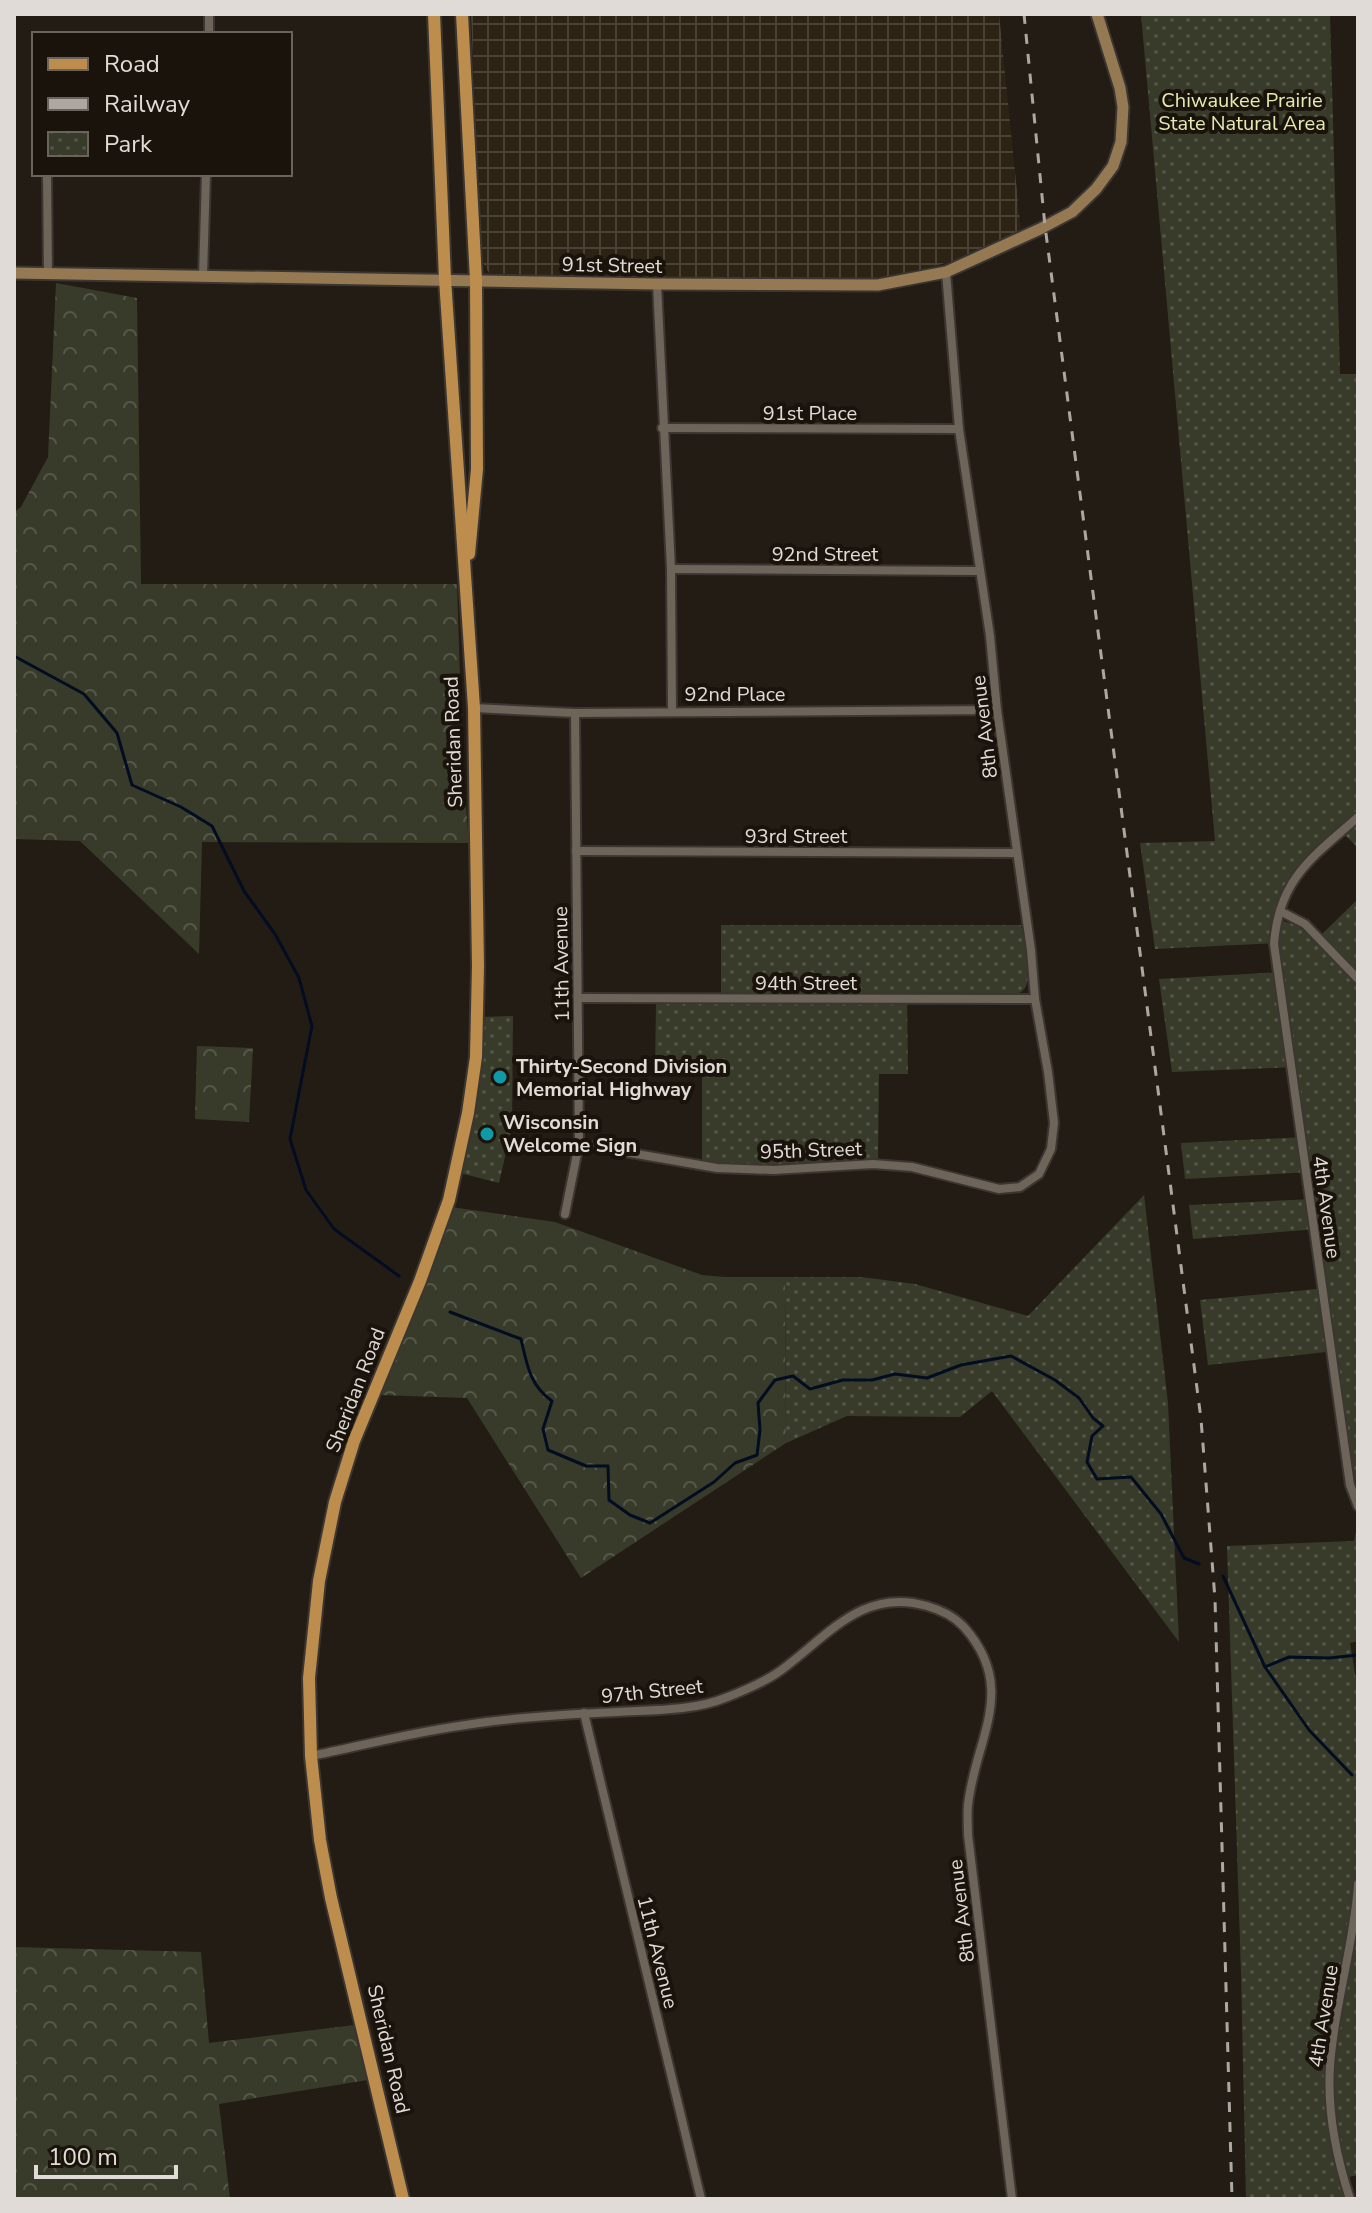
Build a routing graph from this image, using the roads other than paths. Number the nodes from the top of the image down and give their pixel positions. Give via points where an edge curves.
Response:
1 (434, 14) edge
2 (462, 14) edge
3 (1097, 14) edge
4 (47, 176) edge
5 (206, 176) edge
6 (946, 272) junction
7 (14, 273) edge
8 (48, 274) junction
9 (203, 276) junction
10 (445, 279) junction
11 (476, 280) junction
12 (657, 284) junction
13 (662, 428) junction
14 (959, 429) junction
15 (671, 569) junction
16 (978, 571) junction
17 (466, 593) junction
18 (474, 708) junction
19 (997, 710) junction
20 (672, 711) junction
21 (575, 713) junction
22 (1358, 817) edge
23 (576, 851) junction
24 (1016, 853) junction
25 (1280, 911) junction
26 (1358, 979) edge
27 (578, 998) junction
28 (1035, 999) junction
29 (579, 1144) junction
30 (1039, 1174) joint
31 (565, 1214) dead end
32 (1358, 1506) edge
33 (964, 1627) joint
34 (584, 1713) junction
35 (311, 1756) junction
36 (1358, 1884) edge
37 (403, 2199) edge
38 (701, 2199) edge
39 (1012, 2199) edge
40 (1350, 2199) edge

1 - 10 main road, Sheridan Road
2 - 11 main road, Sheridan Road
3 - 6 street, 91st Street via 1123,107 1113,166 1096,189 1059,219
4 - 8 street
5 - 9 street
6 - 12 street, 91st Street via 878,285
6 - 14 street, 8th Avenue
7 - 8 street, 91st Street
8 - 9 street, 91st Street
9 - 10 street, 91st Street
10 - 11 street, 91st Street
10 - 17 main road, Sheridan Road
11 - 12 street, 91st Street
11 - 17 main road, Sheridan Road via 477,469
12 - 13 street
13 - 14 street, 91st Place
13 - 15 street
14 - 16 street, 8th Avenue
15 - 16 street, 92nd Street
15 - 20 street
16 - 19 street, 8th Avenue
17 - 18 main road, Sheridan Road
18 - 21 street, 92nd Place
18 - 35 main road, Sheridan Road via 478,966 476,1057 468,1113 449,1200 335,1502 319,1581 309,1678
19 - 20 street, 92nd Place
19 - 24 street, 8th Avenue
20 - 21 street, 92nd Place
21 - 23 street, 11th Avenue
22 - 25 street via 1294,877
23 - 24 street, 93rd Street
23 - 27 street, 11th Avenue
24 - 28 street, 8th Avenue
25 - 26 street via 1305,924
25 - 32 street, 4th Avenue via 1274,944 1277,973 1350,1485
27 - 28 street, 94th Street
27 - 29 street, 11th Avenue
28 - 30 street, 8th Avenue via 1054,1123 1051,1149
29 - 30 street, 95th Street via 717,1168 912,1167 999,1189 1020,1187
29 - 31 street, 11th Avenue
33 - 34 street, 97th Street via 933,1607 887,1602 863,1608 777,1673 722,1699 673,1709
33 - 39 street, 8th Avenue via 987,1668 992,1690 968,1806 968,1835
34 - 35 street, 97th Street via 471,1724
34 - 38 street, 11th Avenue
35 - 37 main road, Sheridan Road via 331,1898
36 - 40 street, 4th Avenue via 1330,2069 1333,2132

